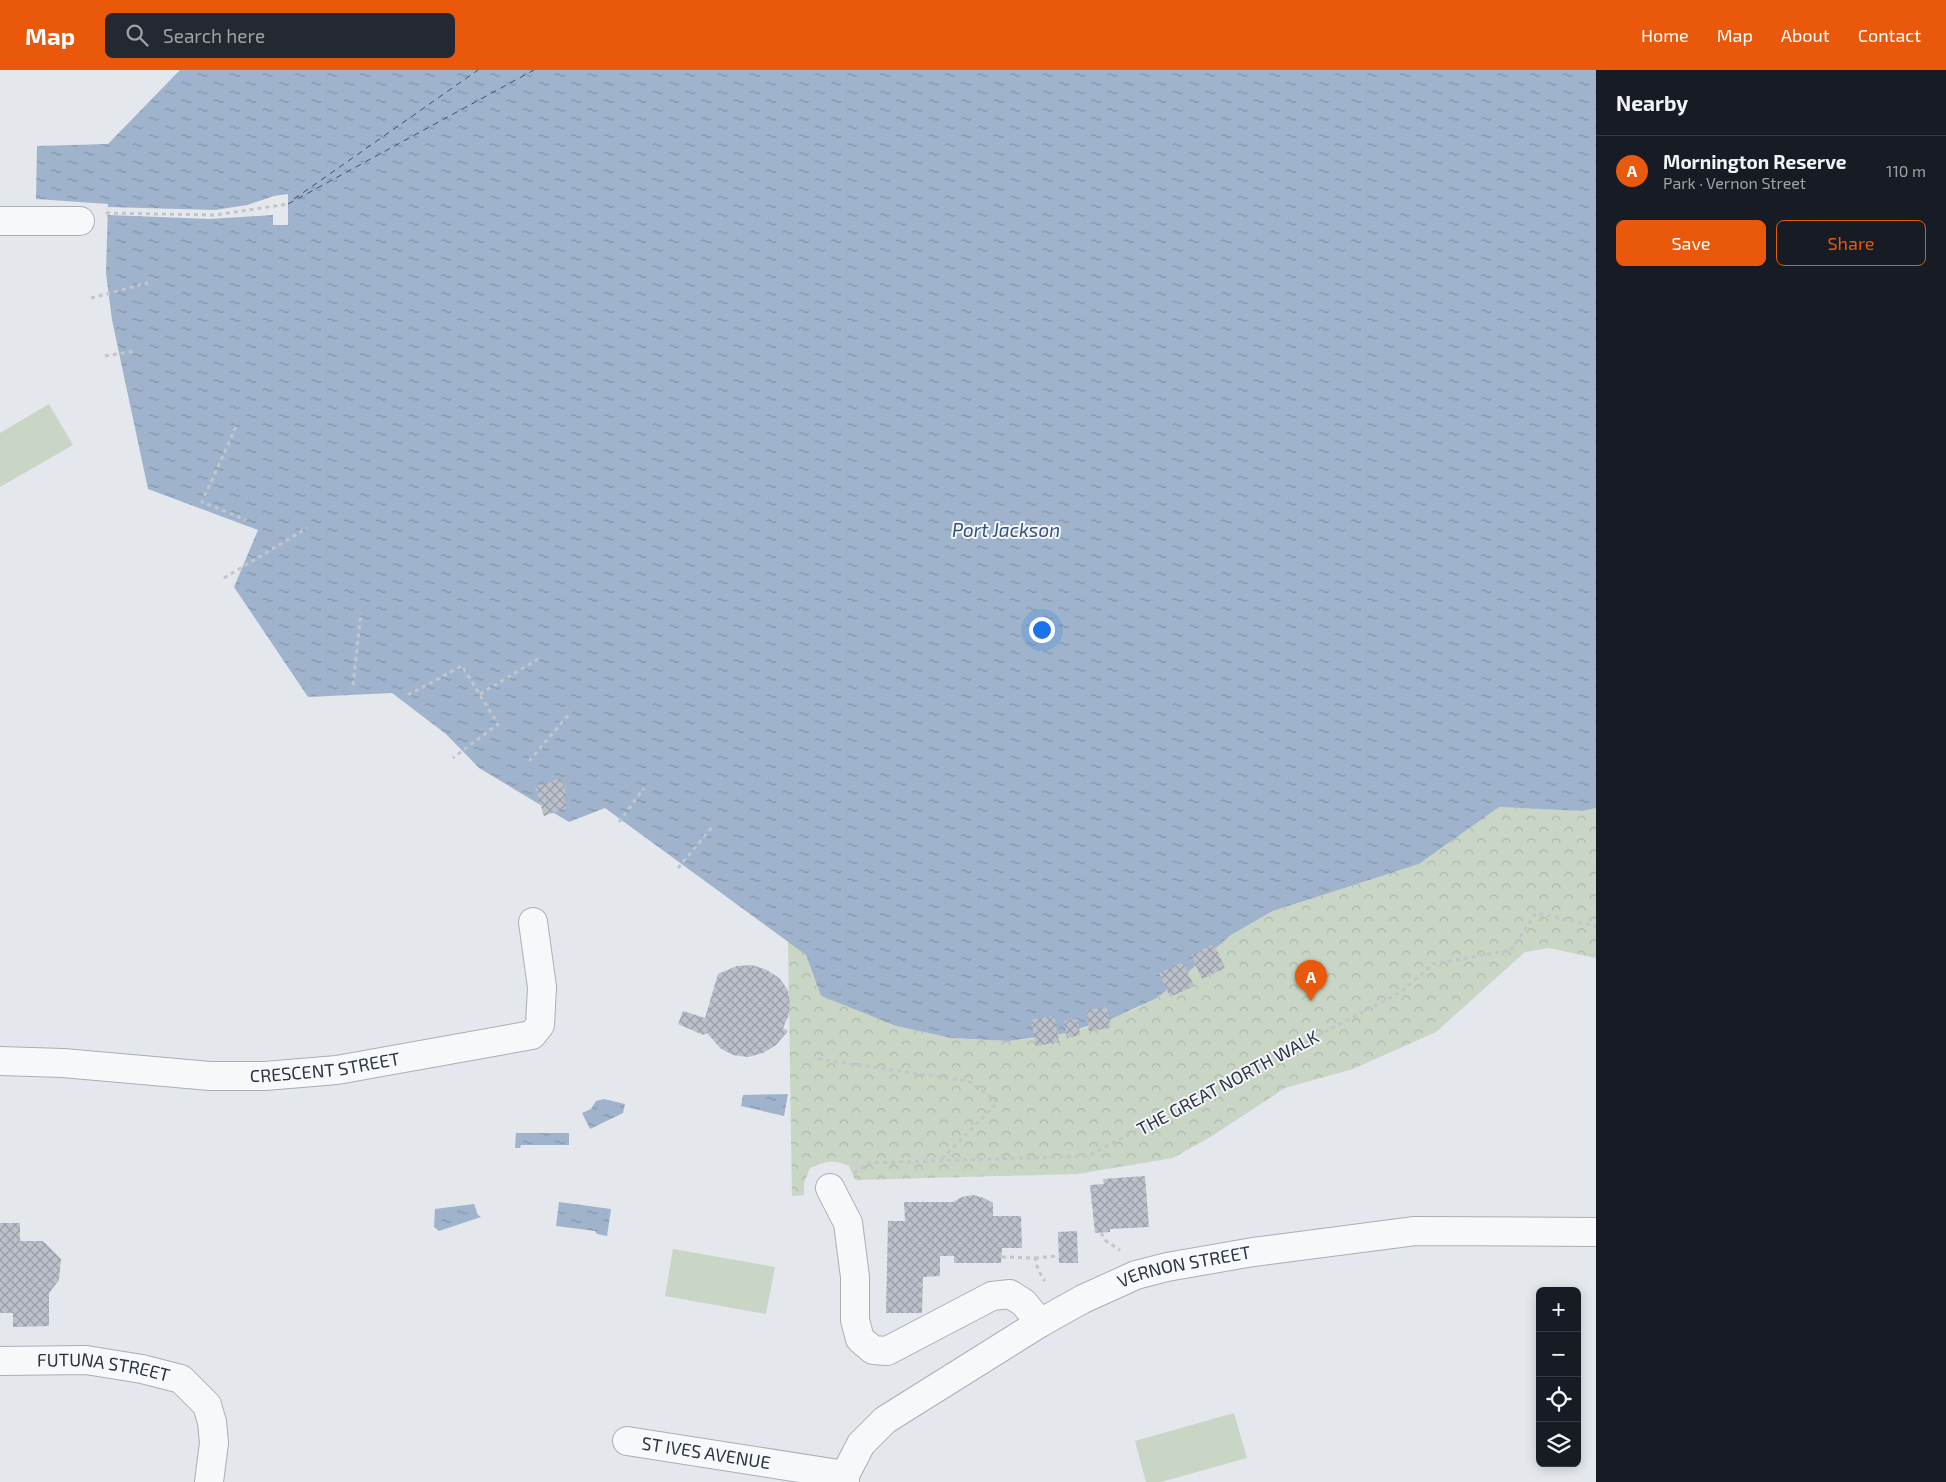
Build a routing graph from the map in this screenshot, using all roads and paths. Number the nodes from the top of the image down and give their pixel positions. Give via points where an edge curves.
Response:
1 (288, 204) dead end
2 (0, 221) edge
3 (80, 221) joint
4 (148, 283) dead end
5 (91, 298) dead end
6 (136, 351) dead end
7 (105, 356) dead end
8 (236, 427) dead end
9 (246, 520) dead end
10 (306, 528) dead end
11 (224, 578) dead end
12 (361, 613) dead end
13 (540, 658) dead end
14 (353, 685) dead end
15 (480, 694) junction
16 (408, 695) dead end
17 (571, 712) dead end
18 (453, 758) dead end
19 (529, 761) dead end
20 (644, 788) dead end
21 (619, 822) dead end
22 (713, 826) dead end
23 (678, 868) dead end
24 (533, 922) dead end
25 (1596, 926) edge
26 (818, 1059) dead end
27 (0, 1061) edge
28 (940, 1161) junction
29 (830, 1188) joint
30 (1596, 1232) edge
31 (1101, 1233) dead end
32 (1126, 1253) dead end
33 (1058, 1256) dead end
34 (1002, 1257) dead end
35 (1035, 1258) junction
36 (1037, 1266) dead end
37 (1040, 1323) junction
38 (0, 1361) edge
39 (627, 1441) dead end
40 (845, 1479) edge
41 (209, 1482) edge

1 - 3 path via 215,215 99,213
2 - 3 street
4 - 5 path
6 - 7 path
8 - 9 path via 202,502
10 - 11 path
12 - 14 path
13 - 15 path
15 - 16 path via 462,666
15 - 18 path via 498,724
17 - 19 path
20 - 21 path
22 - 23 path
24 - 27 street, CRESCENT STREET via 542,987 540,1025 532,1036 337,1070 265,1076 210,1076
25 - 28 path, THE GREAT NORTH WALK via 1536,913 1511,950 1433,964 1401,992 1088,1156
26 - 28 path via 968,1081 998,1102
28 - 29 path, THE GREAT NORTH WALK via 870,1163
29 - 37 street via 848,1222 855,1277 854,1320 860,1339 872,1350 887,1351 992,1296 1010,1294 1024,1303
30 - 37 street, VERNON STREET via 1415,1231 1243,1254 1136,1275
31 - 32 path via 1106,1241
33 - 35 path
34 - 35 path
35 - 36 path
37 - 40 street, VERNON STREET via 884,1420 861,1444
38 - 41 street, FUTUNA STREET via 86,1360 181,1378 207,1405 212,1422 214,1443
39 - 40 street, ST IVES AVENUE

